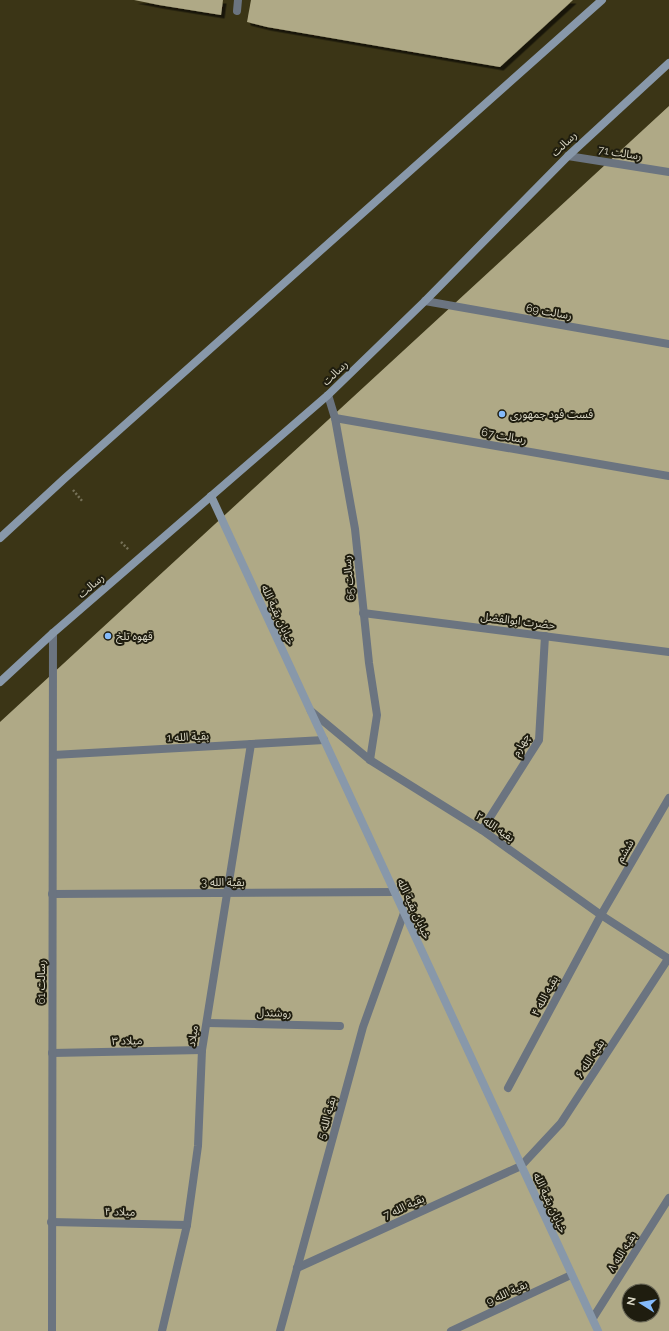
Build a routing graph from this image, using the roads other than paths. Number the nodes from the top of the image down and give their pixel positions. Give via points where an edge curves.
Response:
1 (238, 0) edge
2 (602, 0) edge
3 (237, 11) dead end
4 (669, 63) edge
5 (568, 156) junction
6 (669, 172) edge
7 (425, 301) junction
8 (669, 344) edge
9 (328, 395) junction
10 (335, 418) junction
11 (669, 476) edge
12 (211, 496) junction
13 (0, 538) edge
14 (364, 613) junction
15 (53, 633) junction
16 (545, 636) junction
17 (669, 652) edge
18 (0, 682) edge
19 (311, 711) junction
20 (324, 740) junction
21 (251, 744) junction
22 (53, 755) junction
23 (370, 760) junction
24 (669, 798) edge
25 (482, 830) junction
26 (394, 892) junction
27 (227, 893) junction
28 (52, 894) junction
29 (404, 913) junction
30 (601, 915) junction
31 (669, 959) edge
32 (206, 1023) junction
33 (340, 1026) dead end
34 (202, 1050) junction
35 (52, 1053) junction
36 (508, 1088) dead end
37 (521, 1166) junction
38 (669, 1198) edge
39 (52, 1222) junction
40 (187, 1225) junction
41 (297, 1268) junction
42 (571, 1274) junction
43 (593, 1318) junction
44 (52, 1331) edge
45 (162, 1331) edge
46 (280, 1331) edge
47 (452, 1331) edge
48 (598, 1331) edge

1 - 3 street
2 - 13 main road
4 - 5 main road, رسالت
5 - 6 street, رسالت 71
5 - 7 main road, رسالت
7 - 8 street, رسالت 69
7 - 9 main road, رسالت
9 - 10 street, رسالت 65
9 - 12 main road, رسالت
10 - 11 street, رسالت 67
10 - 14 street, رسالت 65 via 356,529
12 - 15 main road, رسالت
12 - 19 main road, خیابان بقیة الله
14 - 16 street, حضرت ابوالفضل
14 - 23 street, رسالت 65 via 378,715
15 - 18 main road, رسالت
15 - 22 street, رسالت 61
16 - 17 street, حضرت ابوالفضل
16 - 25 street, چهارم via 539,740
19 - 20 main road, خیابان بقیة الله
19 - 23 street, بقیه الله ۲
20 - 21 street, بقیة الله 1
20 - 26 main road, خیابان بقیة الله
21 - 22 street, بقیة الله 1
21 - 27 street, میلاد
22 - 28 street, رسالت 61
23 - 25 street, بقیه الله ۲
24 - 30 street, ششم
25 - 30 street, بقیه الله ۲
26 - 27 street, بقیة الله 3
26 - 29 main road, خیابان بقیة الله
27 - 28 street, بقیة الله 3
27 - 32 street, میلاد
28 - 35 street, رسالت 61
29 - 37 main road, خیابان بقیة الله
29 - 41 street, بقیة الله 5 via 363,1027
30 - 31 street, بقیه الله ۲
30 - 36 street, بقیه الله ۴
31 - 37 street, بقیه الله ۶ via 561,1123
32 - 33 street, روشندل
32 - 34 street, میلاد
34 - 35 street, میلاد ۳
34 - 40 street, میلاد via 198,1146
35 - 39 street, رسالت 61
37 - 41 street, بقیة الله 7
37 - 42 main road, خیابان بقیة الله
38 - 43 street, بقیه الله ۸
39 - 40 street, میلاد ۴
39 - 44 street, رسالت 61
40 - 45 street, میلاد
41 - 46 street, بقیة الله 5
42 - 43 main road, خیابان بقیة الله
42 - 47 street, بقیة الله 9
43 - 48 main road, خیابان بقیة الله

